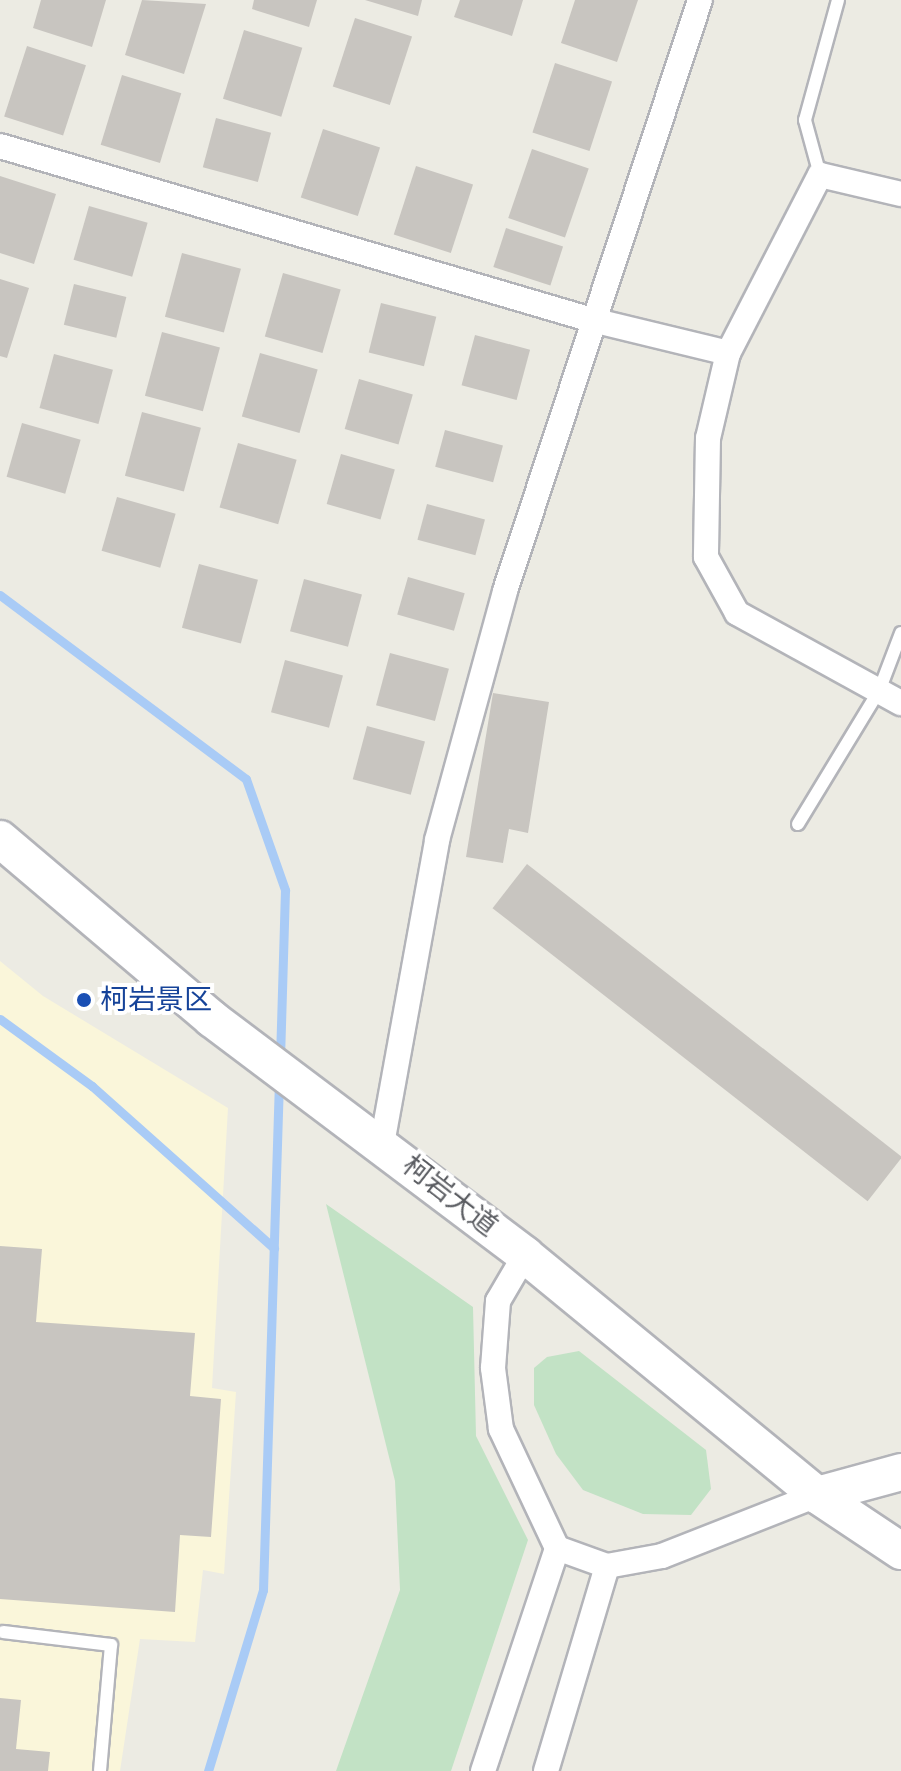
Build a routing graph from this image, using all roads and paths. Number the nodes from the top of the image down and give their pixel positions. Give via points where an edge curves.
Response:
1 (700, 0) edge
2 (838, 0) edge
3 (0, 146) edge
4 (820, 175) junction
5 (901, 194) edge
6 (592, 320) junction
7 (728, 353) junction
8 (901, 633) edge
9 (879, 691) junction
10 (901, 703) edge
11 (798, 824) dead end
12 (0, 839) edge
13 (382, 1144) junction
14 (525, 1255) junction
15 (901, 1472) edge
16 (817, 1495) junction
17 (557, 1548) junction
18 (901, 1551) edge
19 (607, 1566) junction
20 (3, 1632) dead end
21 (100, 1771) edge
22 (483, 1771) edge
23 (546, 1771) edge

1 - 6 street
2 - 4 lane via 805,120
3 - 6 street
4 - 5 street
4 - 7 street
6 - 7 street
6 - 13 street via 505,591 437,840
7 - 9 street via 708,438 706,557 737,613
8 - 9 lane
9 - 10 street
9 - 11 lane
12 - 13 street, 柯岩大道 via 212,1019
13 - 14 street, 柯岩大道
14 - 16 street, 柯岩大道
14 - 17 street via 498,1301 493,1368 501,1429
15 - 16 street
16 - 18 street, 柯岩大道
16 - 19 street via 719,1539
17 - 19 street
17 - 22 street
19 - 23 street
20 - 21 lane via 111,1645

